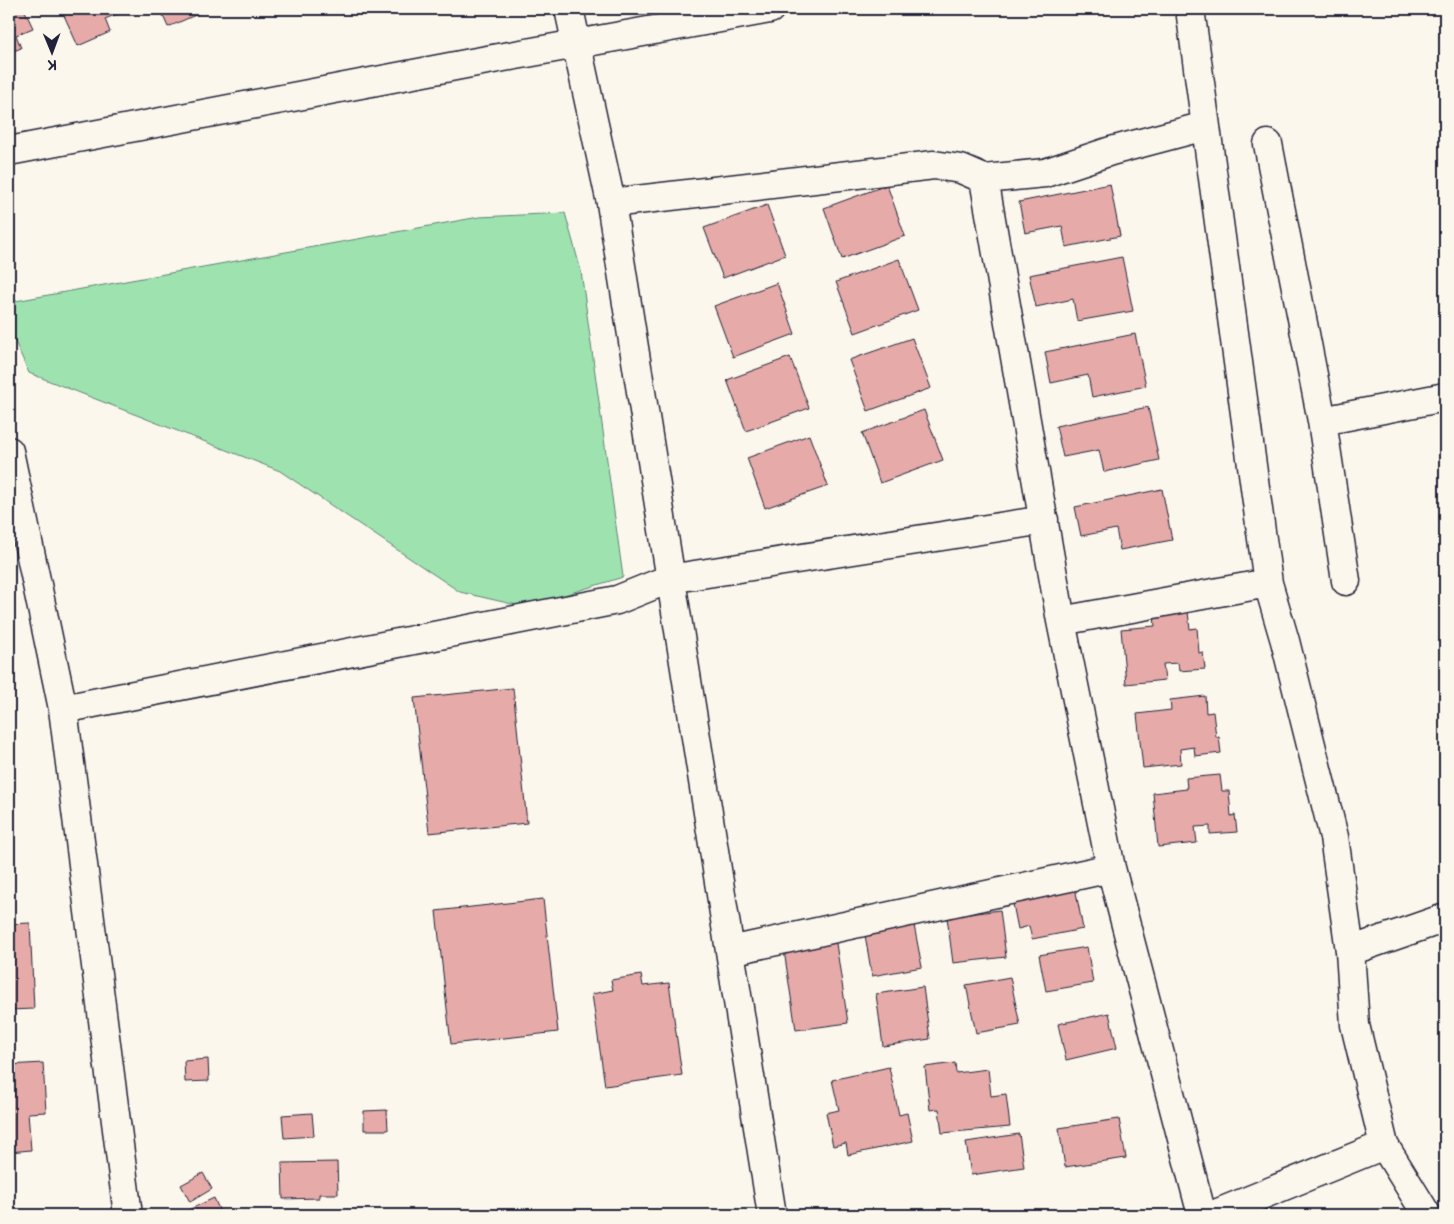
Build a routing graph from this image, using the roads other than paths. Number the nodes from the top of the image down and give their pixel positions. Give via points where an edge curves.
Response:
1 (569, 9) edge
2 (770, 9) edge
3 (1190, 9) edge
4 (576, 44) junction
5 (1205, 126) junction
6 (1268, 144) dead end
7 (9, 151) edge
8 (984, 179) junction
9 (610, 204) junction
10 (1445, 397) edge
11 (1322, 421) junction
12 (9, 451) edge
13 (1044, 520) junction
14 (16, 528) edge
15 (670, 579) junction
16 (1346, 581) dead end
17 (1268, 583) junction
18 (1061, 621) junction
19 (64, 709) junction
20 (1111, 868) junction
21 (1445, 918) edge
22 (730, 951) junction
23 (1350, 951) junction
24 (1384, 1145) junction
25 (128, 1215) edge
26 (772, 1215) edge
27 (1202, 1215) edge
28 (1213, 1215) edge
29 (1427, 1215) edge

1 - 4 street
2 - 4 street
3 - 5 street
4 - 7 street
4 - 9 street
5 - 8 street via 1111,151 1045,173
5 - 17 street
6 - 11 street
8 - 9 street via 961,169 934,165
8 - 13 street
9 - 15 street
10 - 11 street
11 - 16 street
12 - 14 street
13 - 15 street
13 - 18 street
14 - 19 street
15 - 19 street via 617,600
15 - 22 street
17 - 18 street
17 - 23 street via 1334,837
18 - 20 street
19 - 25 street
20 - 22 street
20 - 27 street
21 - 23 street
22 - 26 street
23 - 24 street via 1355,1025
24 - 28 street
24 - 29 street

